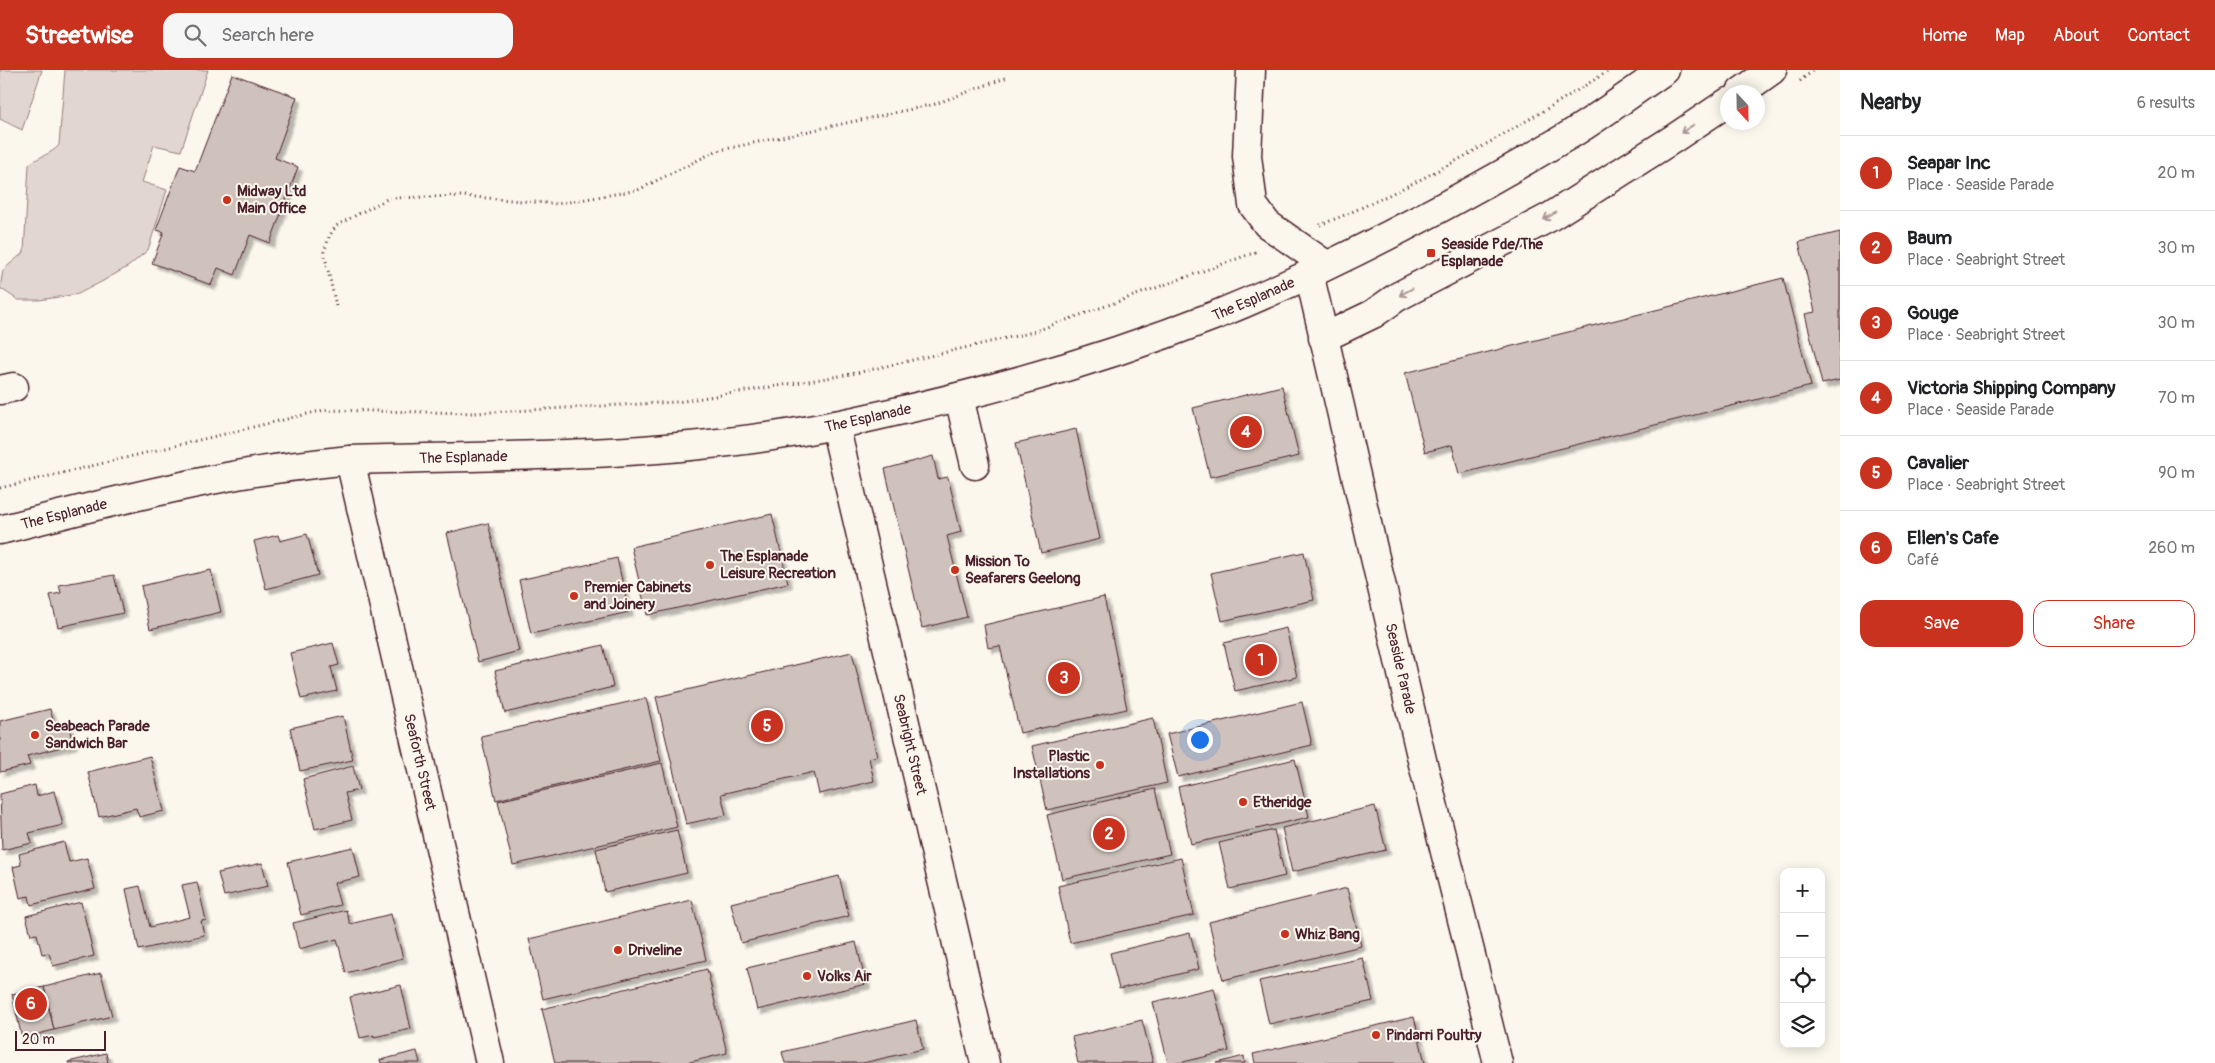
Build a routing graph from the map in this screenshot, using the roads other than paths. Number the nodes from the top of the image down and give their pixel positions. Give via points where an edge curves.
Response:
1 (1251, 70) edge
2 (1665, 70) edge
3 (1772, 70) edge
4 (1751, 85) edge
5 (1720, 107) edge
6 (1317, 269) junction
7 (1323, 338) junction
8 (959, 397) junction
9 (835, 425) junction
10 (350, 460) junction
11 (975, 465) dead end
12 (0, 530) edge
13 (490, 1063) edge
14 (985, 1063) edge
15 (1498, 1063) edge

1 - 6 street via 1247,156 1253,205 1267,224 1288,238
2 - 6 street, The Esplanade via 1569,136 1438,209
3 - 4 street
5 -> 7 street via 1550,217
6 - 7 street, Seaside Parade
6 - 8 street, The Esplanade via 1161,335 1067,367
7 - 15 street, Seaside Parade via 1422,760
8 - 9 street, The Esplanade
8 - 11 street
9 - 10 street, The Esplanade via 672,448
9 - 14 street, Seabright Street
10 - 12 street, The Esplanade via 237,475
10 - 13 street, Seaforth Street

